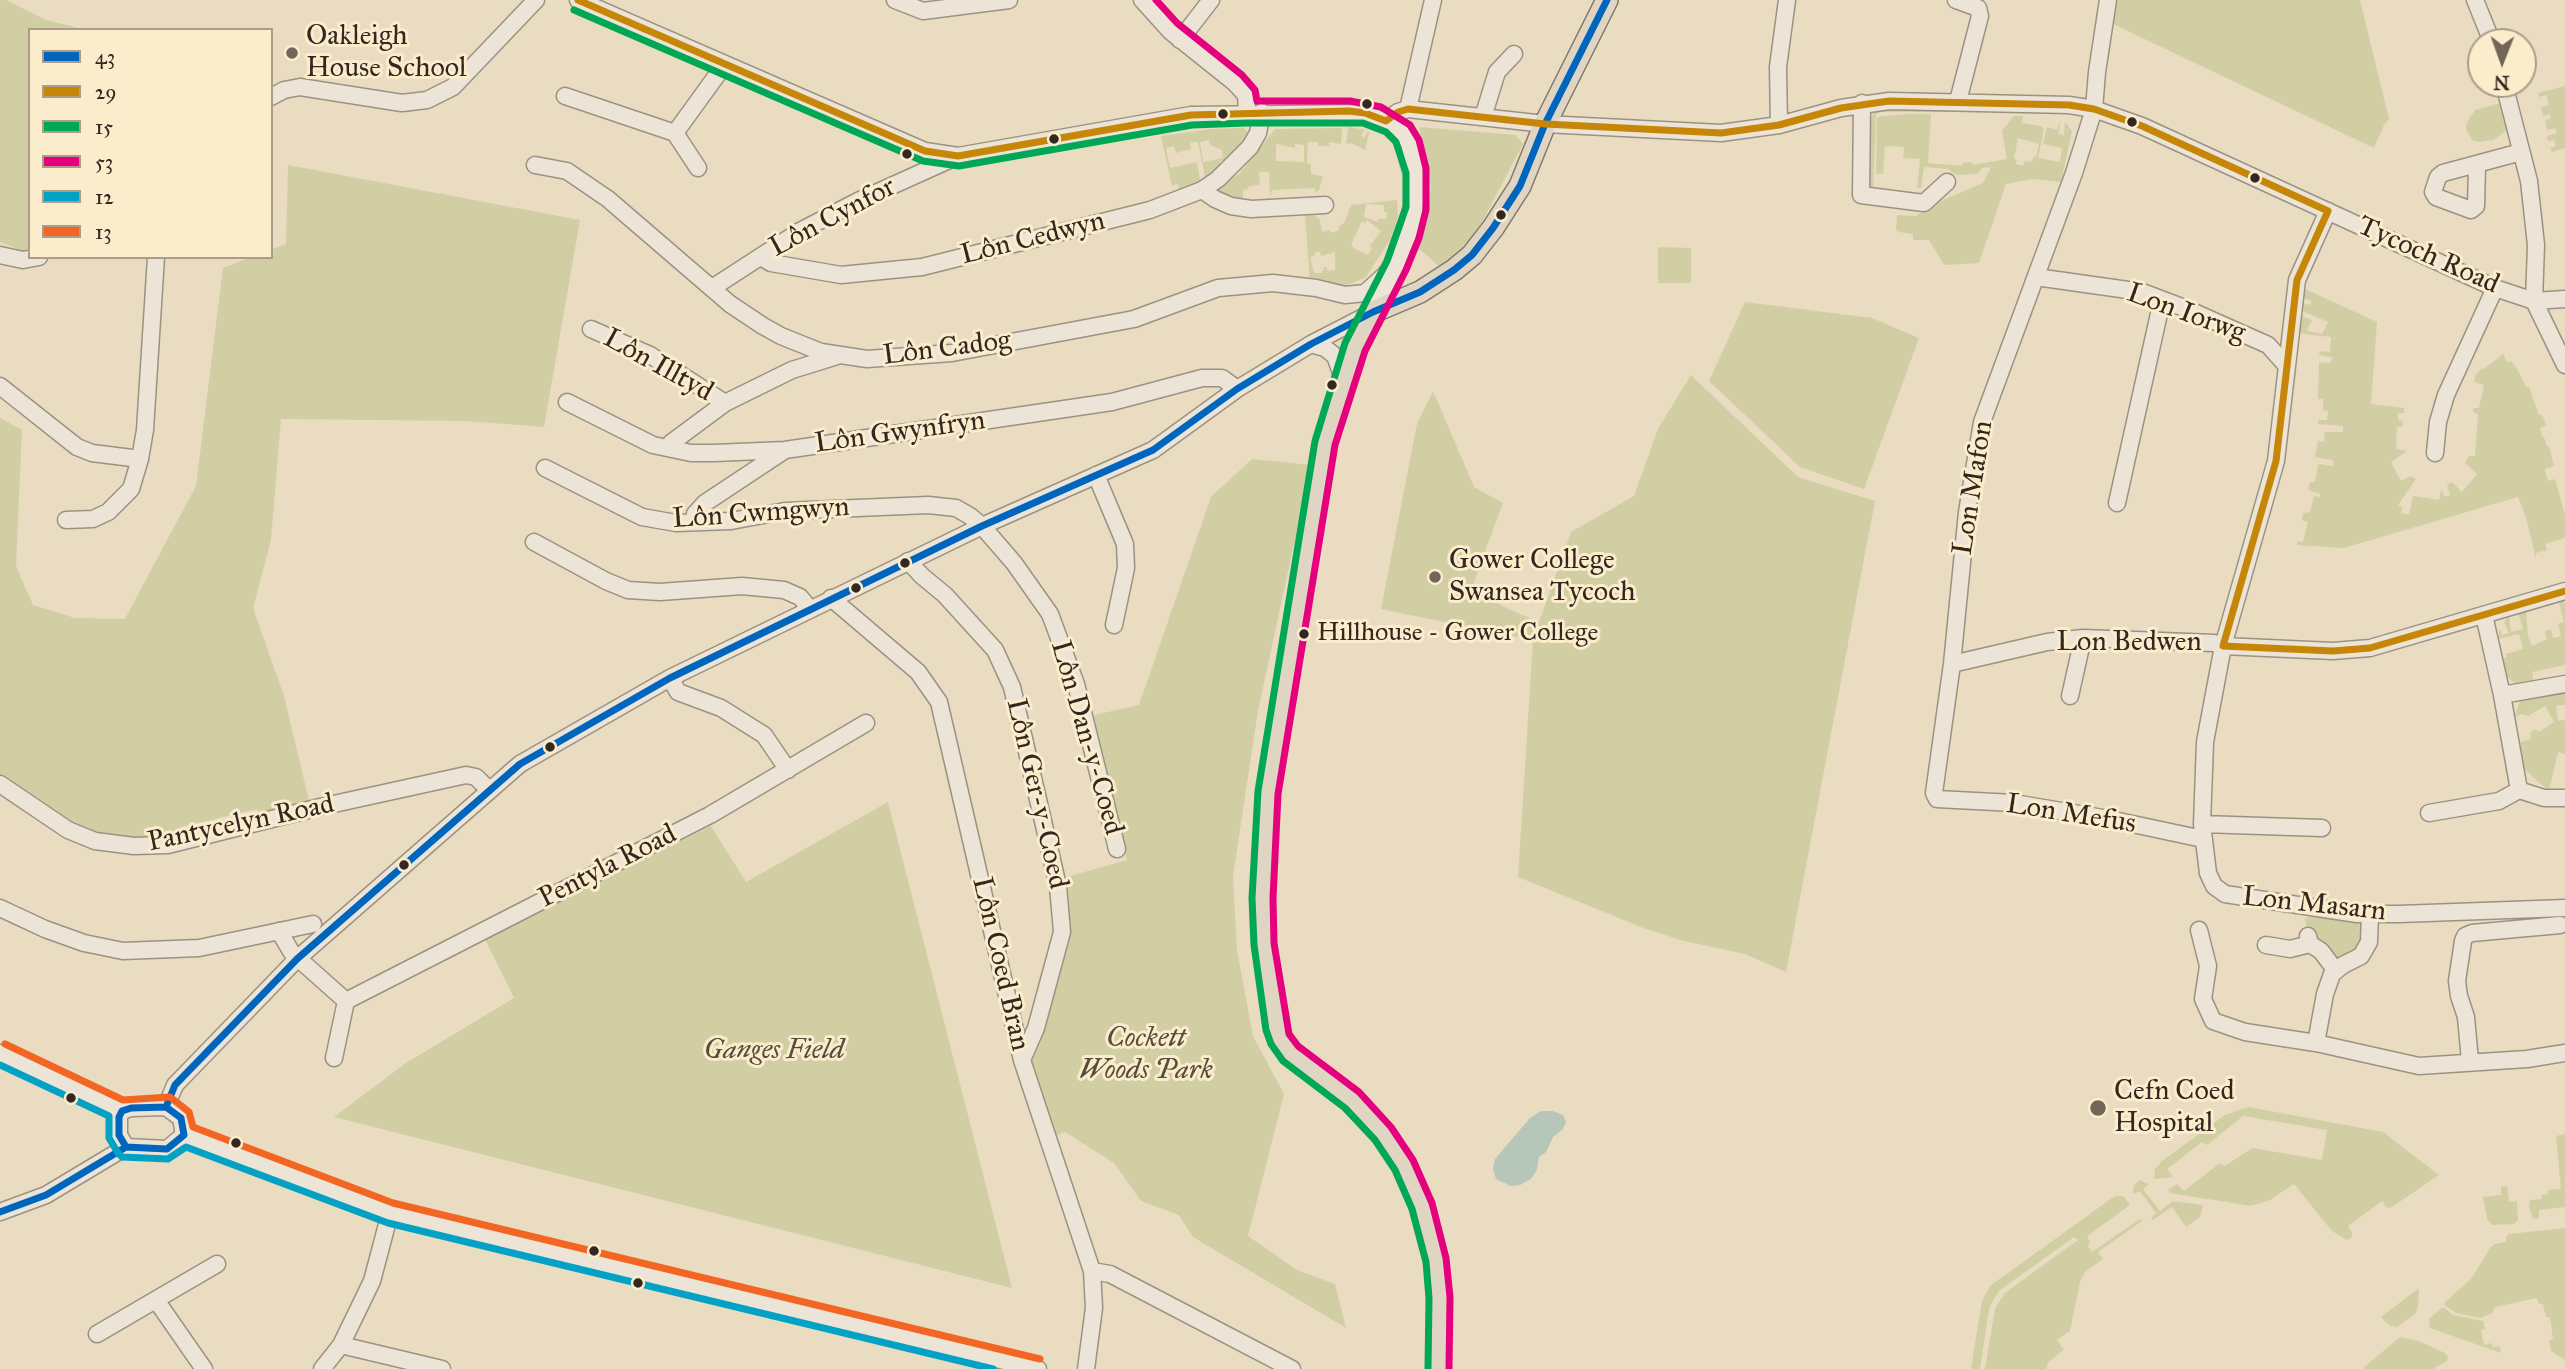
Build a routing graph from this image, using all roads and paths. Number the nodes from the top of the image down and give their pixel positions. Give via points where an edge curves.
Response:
1 (536, 0) edge
2 (578, 0) edge
3 (895, 0) edge
4 (1009, 0) edge
5 (1142, 0) edge
6 (1212, 0) edge
7 (1433, 0) edge
8 (1607, 0) edge
9 (1787, 0) edge
10 (1956, 0) edge
11 (2108, 0) edge
12 (2475, 0) edge
13 (599, 4) edge
14 (2486, 28) edge
15 (1180, 40) junction
16 (1514, 54) dead end
17 (725, 64) junction
18 (273, 96) edge
19 (565, 96) dead end
20 (2508, 98) edge
21 (1958, 101) junction
22 (1862, 103) junction
23 (1408, 109) junction
24 (2094, 109) junction
25 (1254, 112) junction
26 (1483, 117) junction
27 (1386, 121) junction
28 (1545, 124) junction
29 (1779, 125) junction
30 (676, 133) junction
31 (2521, 152) junction
32 (958, 156) junction
33 (535, 165) dead end
34 (2477, 166) dead end
35 (698, 168) dead end
36 (1947, 182) dead end
37 (1202, 190) junction
38 (1325, 205) dead end
39 (2328, 211) junction
40 (0, 255) edge
41 (761, 257) junction
42 (28, 259) edge
43 (156, 259) edge
44 (1398, 261) junction
45 (2036, 277) junction
46 (712, 288) junction
47 (2495, 288) junction
48 (1420, 292) junction
49 (2565, 299) edge
50 (2162, 300) junction
51 (2534, 302) junction
52 (1373, 312) junction
53 (591, 329) dead end
54 (1361, 336) junction
55 (1311, 344) junction
56 (839, 356) junction
57 (2286, 364) junction
58 (2565, 365) edge
59 (1344, 381) junction
60 (1237, 389) junction
61 (5, 391) edge
62 (567, 402) dead end
63 (725, 403) junction
64 (669, 448) junction
65 (785, 450) junction
66 (2435, 453) dead end
67 (140, 459) junction
68 (545, 468) dead end
69 (1096, 475) junction
70 (2117, 503) dead end
71 (66, 520) dead end
72 (694, 522) junction
73 (982, 526) junction
74 (534, 542) dead end
75 (908, 561) junction
76 (2565, 591) edge
77 (831, 598) junction
78 (810, 609) junction
79 (2484, 615) junction
80 (1114, 625) dead end
81 (2083, 638) junction
82 (2223, 646) junction
83 (1952, 664) junction
84 (670, 678) junction
85 (2565, 684) edge
86 (2502, 695) junction
87 (2070, 696) dead end
88 (866, 723) dead end
89 (788, 770) junction
90 (0, 784) edge
91 (489, 790) junction
92 (2519, 790) junction
93 (2565, 798) edge
94 (1937, 799) joint
95 (2429, 813) dead end
96 (2322, 828) dead end
97 (2203, 832) junction
98 (1117, 849) dead end
99 (0, 908) edge
100 (2565, 908) edge
101 (2370, 914) junction
102 (313, 924) dead end
103 (2560, 925) dead end
104 (2199, 930) dead end
105 (279, 931) junction
106 (2266, 945) dead end
107 (298, 959) junction
108 (2336, 971) junction
109 (346, 1001) junction
110 (2316, 1044) junction
111 (0, 1053) edge
112 (2565, 1053) edge
113 (334, 1058) dead end
114 (1022, 1060) junction
115 (2470, 1061) junction
116 (166, 1107) junction
117 (122, 1111) junction
118 (184, 1135) junction
119 (126, 1147) junction
120 (0, 1212) edge
121 (390, 1213) junction
122 (217, 1264) dead end
123 (1092, 1271) junction
124 (156, 1300) junction
125 (97, 1334) dead end
126 (341, 1345) junction
127 (204, 1369) edge
128 (323, 1369) edge
129 (442, 1369) edge
130 (1038, 1369) edge
131 (1086, 1369) edge
132 (1292, 1369) edge
133 (1438, 1369) edge

1 - 18 street via 453,87 427,100 402,103 300,87
2 - 13 street
3 - 4 street via 923,11
5 - 15 street
6 - 15 street
7 - 23 street
8 - 28 main road
9 - 29 street via 1778,67
10 - 21 street via 1978,8 1980,16
11 - 24 street, Lon Mafon
12 - 14 street
13 - 17 street
15 - 25 street via 1235,83
16 - 26 street via 1497,72
17 - 30 street
17 - 32 street via 925,151
19 - 30 street
20 - 31 street
21 - 22 street, Tycoch Road
21 - 24 street, Tycoch Road
22 - 29 street, Tycoch Road
22 - 36 street via 1861,195 1924,203
23 - 26 street, Tycoch Road
23 - 27 street
24 - 39 street, Tycoch Road via 2142,126
24 - 45 street, Lon Mafon
25 - 27 street via 1349,111
25 - 32 street via 1191,115
25 - 37 street, Lôn Cedwyn via 1258,133 1250,147
26 - 28 street, Tycoch Road
27 - 44 street via 1405,135 1417,182 1413,222
28 - 29 street, Tycoch Road via 1721,133
28 - 48 main road via 1520,186 1493,228 1472,255
30 - 35 street
31 - 34 street
31 - 51 street via 2536,245
32 - 41 street, Lôn Cynfor via 800,231
33 - 46 street, Lôn Cadog via 567,172 608,199
37 - 38 street via 1231,206 1251,209
37 - 41 street, Lôn Cedwyn via 1150,210 922,267 841,275 771,263
39 - 47 street, Tycoch Road
39 - 57 street, Lon Masarn via 2297,280
40 - 42 street
41 - 46 street, Lôn Cynfor
43 - 67 street
44 - 52 street
44 - 56 street, Lôn Cadog via 1365,293 1345,295 1273,283 1217,288 1134,319 952,353 867,359
45 - 50 street, Lon Iorwg via 2142,292
45 - 83 street, Lon Mafon via 1982,422 1967,512
46 - 56 street, Lôn Cadog via 781,336
47 - 51 street, Tycoch Road
47 - 66 street via 2446,395
48 - 52 main road
48 - 54 main road
49 - 51 street
50 - 57 street, Lon Iorwg via 2268,345
50 - 70 street
51 - 58 street
52 - 54 main road
52 - 55 street
53 - 63 street, Lôn Illtyd via 650,355
54 - 59 main road
55 - 59 street via 1335,356
55 - 60 street
56 - 63 street via 792,370
57 - 82 street, Lon Masarn via 2276,461
59 - 133 main road via 1325,443 1268,793 1264,944 1276,1029 1284,1046 1371,1119 1404,1165 1422,1206 1440,1298
60 - 65 street, Lôn Gwynfryn via 1222,379 1202,378 1112,402
60 - 69 street via 1153,450
61 - 67 street via 77,447
62 - 64 street, Lôn Gwynfryn
63 - 64 street
64 - 65 street, Lôn Gwynfryn via 691,453
65 - 72 street via 705,503
67 - 71 street via 131,489 108,512 93,519
68 - 72 street, Lôn Cwmgwyn via 642,517
69 - 73 street
69 - 80 street via 1125,544 1126,568
72 - 73 street, Lôn Cwmgwyn via 785,511 928,505 956,508
73 - 75 street
73 - 98 street, Lôn Dan-y-Coed via 1050,614 1076,684
74 - 78 street via 628,590 660,593 742,586 784,590 800,597
75 - 77 street
75 - 114 street, Lôn Ger-y-Coed via 995,650 1012,687 1055,873 1062,932 1036,1028
76 - 79 street, Lon Bedwen
77 - 78 street
77 - 114 street, Lôn Coed Bran via 918,672 939,702
78 - 84 street
79 - 82 street, Lon Bedwen via 2370,648 2333,651
79 - 86 street
81 - 82 street, Lon Bedwen
81 - 83 street, Lon Bedwen
81 - 87 street
82 - 97 street, Lon Masarn via 2205,742
83 - 94 street, Lon Mafon via 1934,793
84 - 89 street via 678,692 721,708 764,735
84 - 91 street via 520,764
85 - 86 street
86 - 92 street
88 - 89 street, Pentyla Road
89 - 109 street, Pentyla Road via 710,815
90 - 91 street, Pantycelyn Road via 68,830 95,841 134,846 168,845 466,775 476,777
91 - 107 street
92 - 93 street via 2544,798
92 - 95 street via 2498,801
94 - 97 street, Lon Mefus via 2014,803
96 - 97 street, Lon Mefus
97 - 101 street, Lon Masarn via 2208,873 2214,886 2225,894
99 - 105 street via 84,943 123,951 199,948
100 - 101 street, Lon Masarn
101 - 108 street via 2370,942 2361,956
102 - 105 street
103 - 115 street via 2465,936 2457,981
104 - 110 street via 2208,966 2203,999 2213,1021 2245,1032
105 - 107 street
106 - 108 street via 2290,949 2309,940
107 - 109 street
107 - 116 street via 176,1085
108 - 110 street via 2325,994
109 - 113 street
110 - 115 street via 2419,1066
111 - 117 street
112 - 115 street
114 - 123 street, Lôn Coed Bran
116 - 117 street
116 - 118 street via 180,1118
117 - 119 street via 120,1135
118 - 119 street via 167,1149
118 - 121 street
119 - 120 street via 46,1195
121 - 126 street via 372,1282
121 - 130 street
122 - 124 street
123 - 131 street, Lôn Coed Bran via 1093,1320
123 - 132 street via 1111,1274
124 - 125 street
124 - 127 street
126 - 128 street
126 - 129 street

